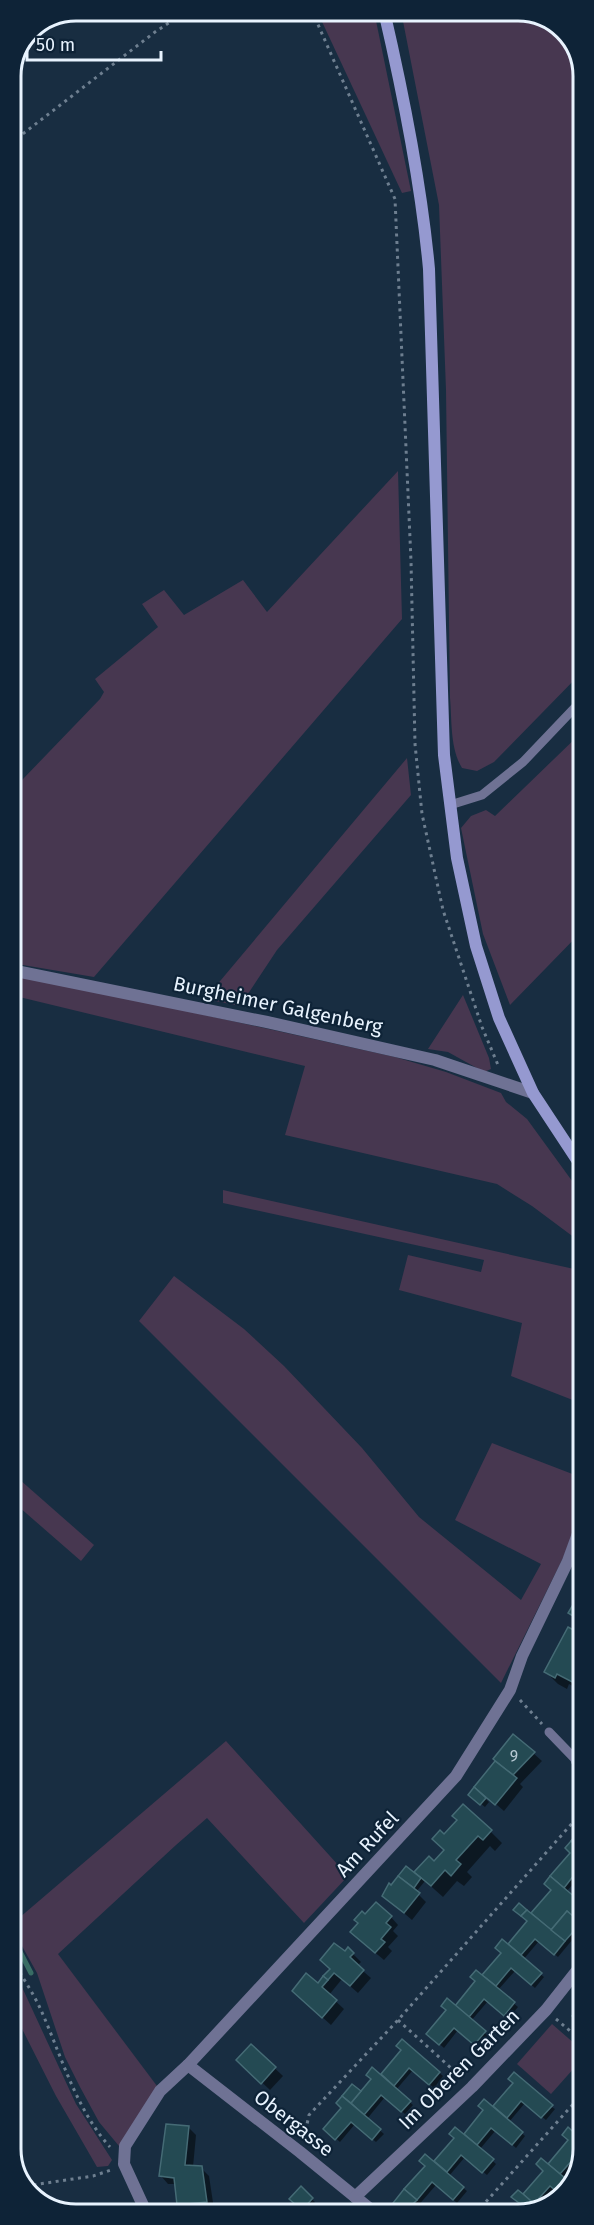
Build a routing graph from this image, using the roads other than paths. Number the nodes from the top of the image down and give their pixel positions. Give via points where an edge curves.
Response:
1 (386, 21) edge
2 (573, 709) edge
3 (450, 805) junction
4 (21, 972) edge
5 (533, 1093) junction
6 (573, 1154) edge
7 (573, 1547) edge
8 (549, 1732) road end
9 (573, 1753) edge
10 (573, 1976) edge
11 (188, 2065) junction
12 (355, 2197) junction
13 (142, 2204) edge
14 (364, 2204) edge

1 - 3 street via 411,130 429,269 443,743
2 - 3 lane via 515,769 482,795
3 - 5 street via 476,946 500,1018
4 - 5 street, Burgheimer Galgenberg via 435,1060
5 - 6 street
7 - 11 street, Am Rufel via 510,1690 456,1776
8 - 9 lane
10 - 12 street, Im Oberen Garten via 546,2010 472,2087
11 - 12 street, Obergasse
11 - 13 street, Am Rufel via 160,2091 125,2146 127,2171
12 - 14 street, Obergasse

